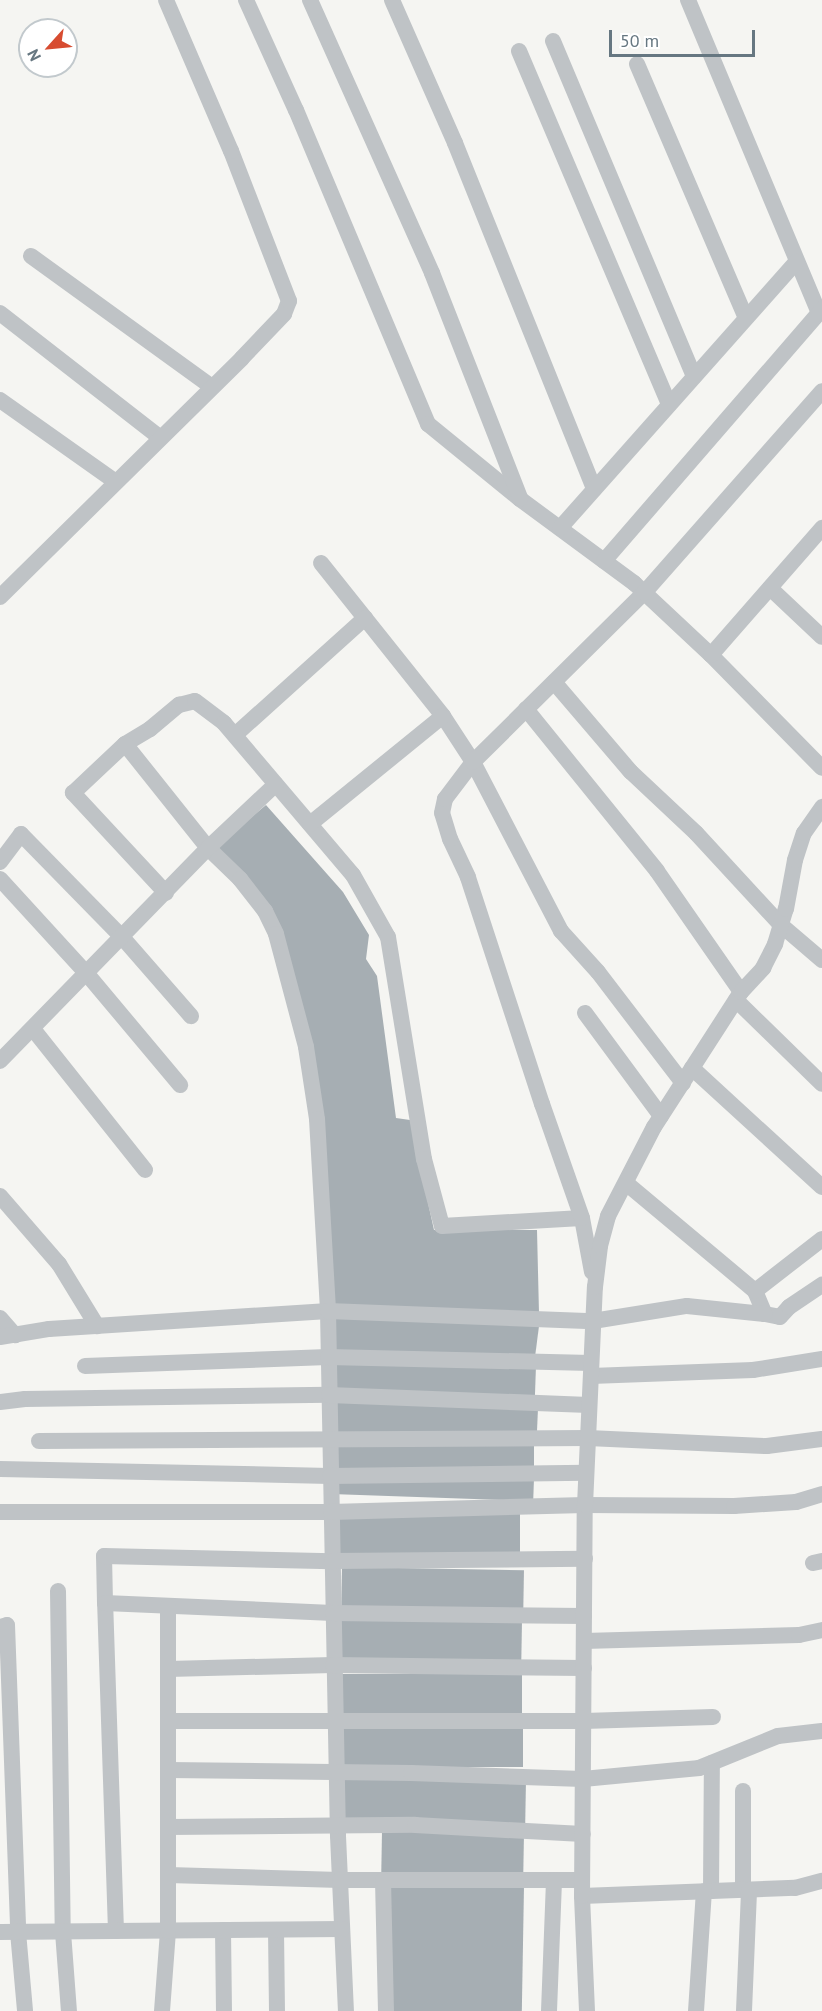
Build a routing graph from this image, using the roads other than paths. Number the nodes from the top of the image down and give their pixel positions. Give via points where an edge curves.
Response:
1 (166, 0) edge
2 (246, 0) edge
3 (310, 0) edge
4 (392, 0) edge
5 (687, 0) edge
6 (553, 41) dead end
7 (519, 51) dead end
8 (637, 64) dead end
9 (31, 256) dead end
10 (796, 262) junction
11 (820, 311) edge
12 (0, 313) edge
13 (746, 318) junction
14 (694, 377) junction
15 (212, 387) junction
16 (822, 391) edge
17 (0, 400) edge
18 (669, 405) junction
19 (159, 437) junction
20 (116, 482) junction
21 (594, 489) junction
22 (520, 499) junction
23 (560, 528) junction
24 (822, 528) edge
25 (604, 561) junction
26 (321, 563) dead end
27 (770, 588) junction
28 (644, 593) junction
29 (0, 597) edge
30 (365, 618) junction
31 (822, 637) edge
32 (711, 655) junction
33 (554, 682) junction
34 (526, 710) junction
35 (443, 716) junction
36 (235, 735) junction
37 (125, 744) junction
38 (473, 762) junction
39 (822, 768) edge
40 (276, 784) junction
41 (822, 807) edge
42 (310, 824) junction
43 (208, 849) junction
44 (0, 862) edge
45 (0, 879) edge
46 (166, 893) junction
47 (781, 925) junction
48 (122, 937) junction
49 (822, 960) edge
50 (87, 974) junction
51 (738, 996) junction
52 (585, 1013) dead end
53 (191, 1016) dead end
54 (33, 1029) junction
55 (0, 1061) edge
56 (692, 1068) junction
57 (683, 1083) junction
58 (822, 1084) edge
59 (180, 1085) dead end
60 (661, 1116) junction
61 (145, 1170) dead end
62 (626, 1183) junction
63 (822, 1187) edge
64 (0, 1196) edge
65 (582, 1218) junction
66 (822, 1239) edge
67 (822, 1285) edge
68 (595, 1287) junction
69 (755, 1291) junction
70 (328, 1311) junction
71 (765, 1314) junction
72 (0, 1318) edge
73 (593, 1321) junction
74 (96, 1326) junction
75 (8, 1336) edge
76 (328, 1357) junction
77 (822, 1359) edge
78 (85, 1366) dead end
79 (591, 1370) junction
80 (329, 1395) junction
81 (0, 1402) edge
82 (589, 1405) junction
83 (330, 1438) junction
84 (588, 1438) junction
85 (822, 1439) edge
86 (39, 1441) dead end
87 (0, 1469) edge
88 (586, 1473) junction
89 (330, 1476) junction
90 (822, 1494) edge
91 (585, 1505) junction
92 (0, 1512) edge
93 (331, 1512) junction
94 (585, 1559) junction
95 (332, 1561) junction
96 (58, 1592) dead end
97 (105, 1603) junction
98 (168, 1606) junction
99 (333, 1613) junction
100 (584, 1616) junction
101 (0, 1627) edge
102 (822, 1630) edge
103 (584, 1641) junction
104 (333, 1665) junction
105 (584, 1668) junction
106 (168, 1669) junction
107 (713, 1718) dead end
108 (168, 1720) junction
109 (584, 1720) junction
110 (335, 1721) junction
111 (822, 1731) edge
112 (712, 1763) junction
113 (168, 1770) junction
114 (336, 1771) junction
115 (583, 1779) junction
116 (743, 1791) dead end
117 (338, 1826) junction
118 (168, 1827) junction
119 (583, 1834) junction
120 (168, 1875) junction
121 (340, 1880) junction
122 (383, 1880) junction
123 (554, 1880) junction
124 (822, 1881) edge
125 (582, 1888) junction
126 (746, 1890) junction
127 (707, 1891) junction
128 (342, 1929) junction
129 (223, 1930) junction
130 (276, 1930) junction
131 (116, 1931) junction
132 (168, 1931) junction
133 (0, 1932) edge
134 (18, 1932) junction
135 (63, 1932) junction
136 (25, 2011) edge
137 (69, 2011) edge
138 (162, 2011) edge
139 (224, 2011) edge
140 (276, 2011) edge
141 (346, 2011) edge
142 (386, 2011) edge
143 (549, 2011) edge
144 (587, 2011) edge
145 (696, 2011) edge
146 (744, 2011) edge

1 - 15 street via 231,151 289,301 284,314
2 - 22 street via 428,424
3 - 22 street via 432,273
4 - 21 street via 455,144
5 - 10 street
6 - 14 street
7 - 18 street
8 - 13 street
9 - 15 street
10 - 11 street
10 - 13 street
11 - 25 street
12 - 19 street
13 - 14 street
14 - 18 street
15 - 19 street
16 - 28 street
17 - 20 street
18 - 21 street
19 - 20 street
20 - 29 street
21 - 23 street
22 - 23 street
23 - 25 street
24 - 27 street
25 - 28 street
26 - 30 street
27 - 31 street
27 - 32 street
28 - 32 street
28 - 33 street
30 - 35 street
30 - 36 street
32 - 39 street
33 - 34 street
33 - 47 street via 632,772 696,832
34 - 38 street
34 - 51 street via 657,871
35 - 38 street
35 - 42 street
36 - 37 street via 195,701 179,705
36 - 40 street
37 - 43 street
37 - 46 street via 72,793
38 - 57 street via 561,931 598,972
38 - 65 street via 444,799 442,813 484,923
40 - 42 street
40 - 43 street
41 - 47 street via 804,833
42 - 65 street via 354,874 388,937 424,1159 442,1226
43 - 46 street
43 - 70 street via 266,911 276,934 306,1047 317,1119
44 - 48 street via 21,834
45 - 50 street
46 - 48 street
47 - 49 street
47 - 51 street via 763,968
48 - 50 street
48 - 53 street
50 - 54 street
50 - 59 street
51 - 56 street
51 - 58 street
52 - 60 street
54 - 55 street
54 - 61 street
56 - 57 street
56 - 63 street
57 - 60 street
60 - 62 street
62 - 68 street via 608,1216
62 - 69 street
64 - 74 street via 59,1264
65 - 68 street
66 - 69 street
67 - 71 street via 780,1317
68 - 73 street
69 - 71 street
70 - 73 street
70 - 74 street
70 - 76 street
71 - 73 street via 687,1306
72 - 75 street
73 - 79 street
74 - 75 street
76 - 78 street
76 - 79 street
76 - 80 street
77 - 79 street via 753,1370
79 - 82 street
80 - 81 street via 25,1398
80 - 82 street
80 - 83 street
82 - 84 street
83 - 84 street
83 - 86 street
83 - 89 street
84 - 85 street via 767,1446
84 - 88 street
87 - 89 street
88 - 89 street
88 - 91 street
89 - 93 street
90 - 91 street via 796,1502 734,1506
91 - 93 street
91 - 94 street
92 - 93 street
93 - 95 street
94 - 95 street
94 - 100 street
95 - 97 street via 104,1556
95 - 99 street
96 - 135 street
97 - 98 street
97 - 131 street
98 - 99 street
98 - 106 street
99 - 100 street
99 - 104 street
100 - 103 street
101 - 134 street via 7,1625
102 - 103 street via 800,1635
103 - 105 street
104 - 105 street
104 - 106 street
104 - 110 street
105 - 109 street
106 - 108 street
107 - 109 street
108 - 110 street
108 - 113 street
109 - 110 street
109 - 115 street
110 - 114 street
111 - 112 street via 778,1736
112 - 115 street via 699,1768
112 - 127 street
113 - 114 street
113 - 118 street
114 - 115 street
114 - 117 street
115 - 119 street
116 - 126 street
117 - 118 street
117 - 119 street via 415,1825
117 - 121 street
118 - 120 street
119 - 125 street
120 - 121 street
120 - 132 street
121 - 122 street
121 - 128 street
122 - 123 street
122 - 142 street
123 - 125 street
123 - 143 street
124 - 126 street via 795,1888
125 - 127 street
125 - 144 street
126 - 127 street
126 - 146 street
127 - 145 street
128 - 130 street
128 - 141 street
129 - 130 street
129 - 132 street
129 - 139 street
130 - 140 street
131 - 132 street
131 - 135 street
132 - 138 street
133 - 134 street
134 - 135 street
134 - 136 street
135 - 137 street

